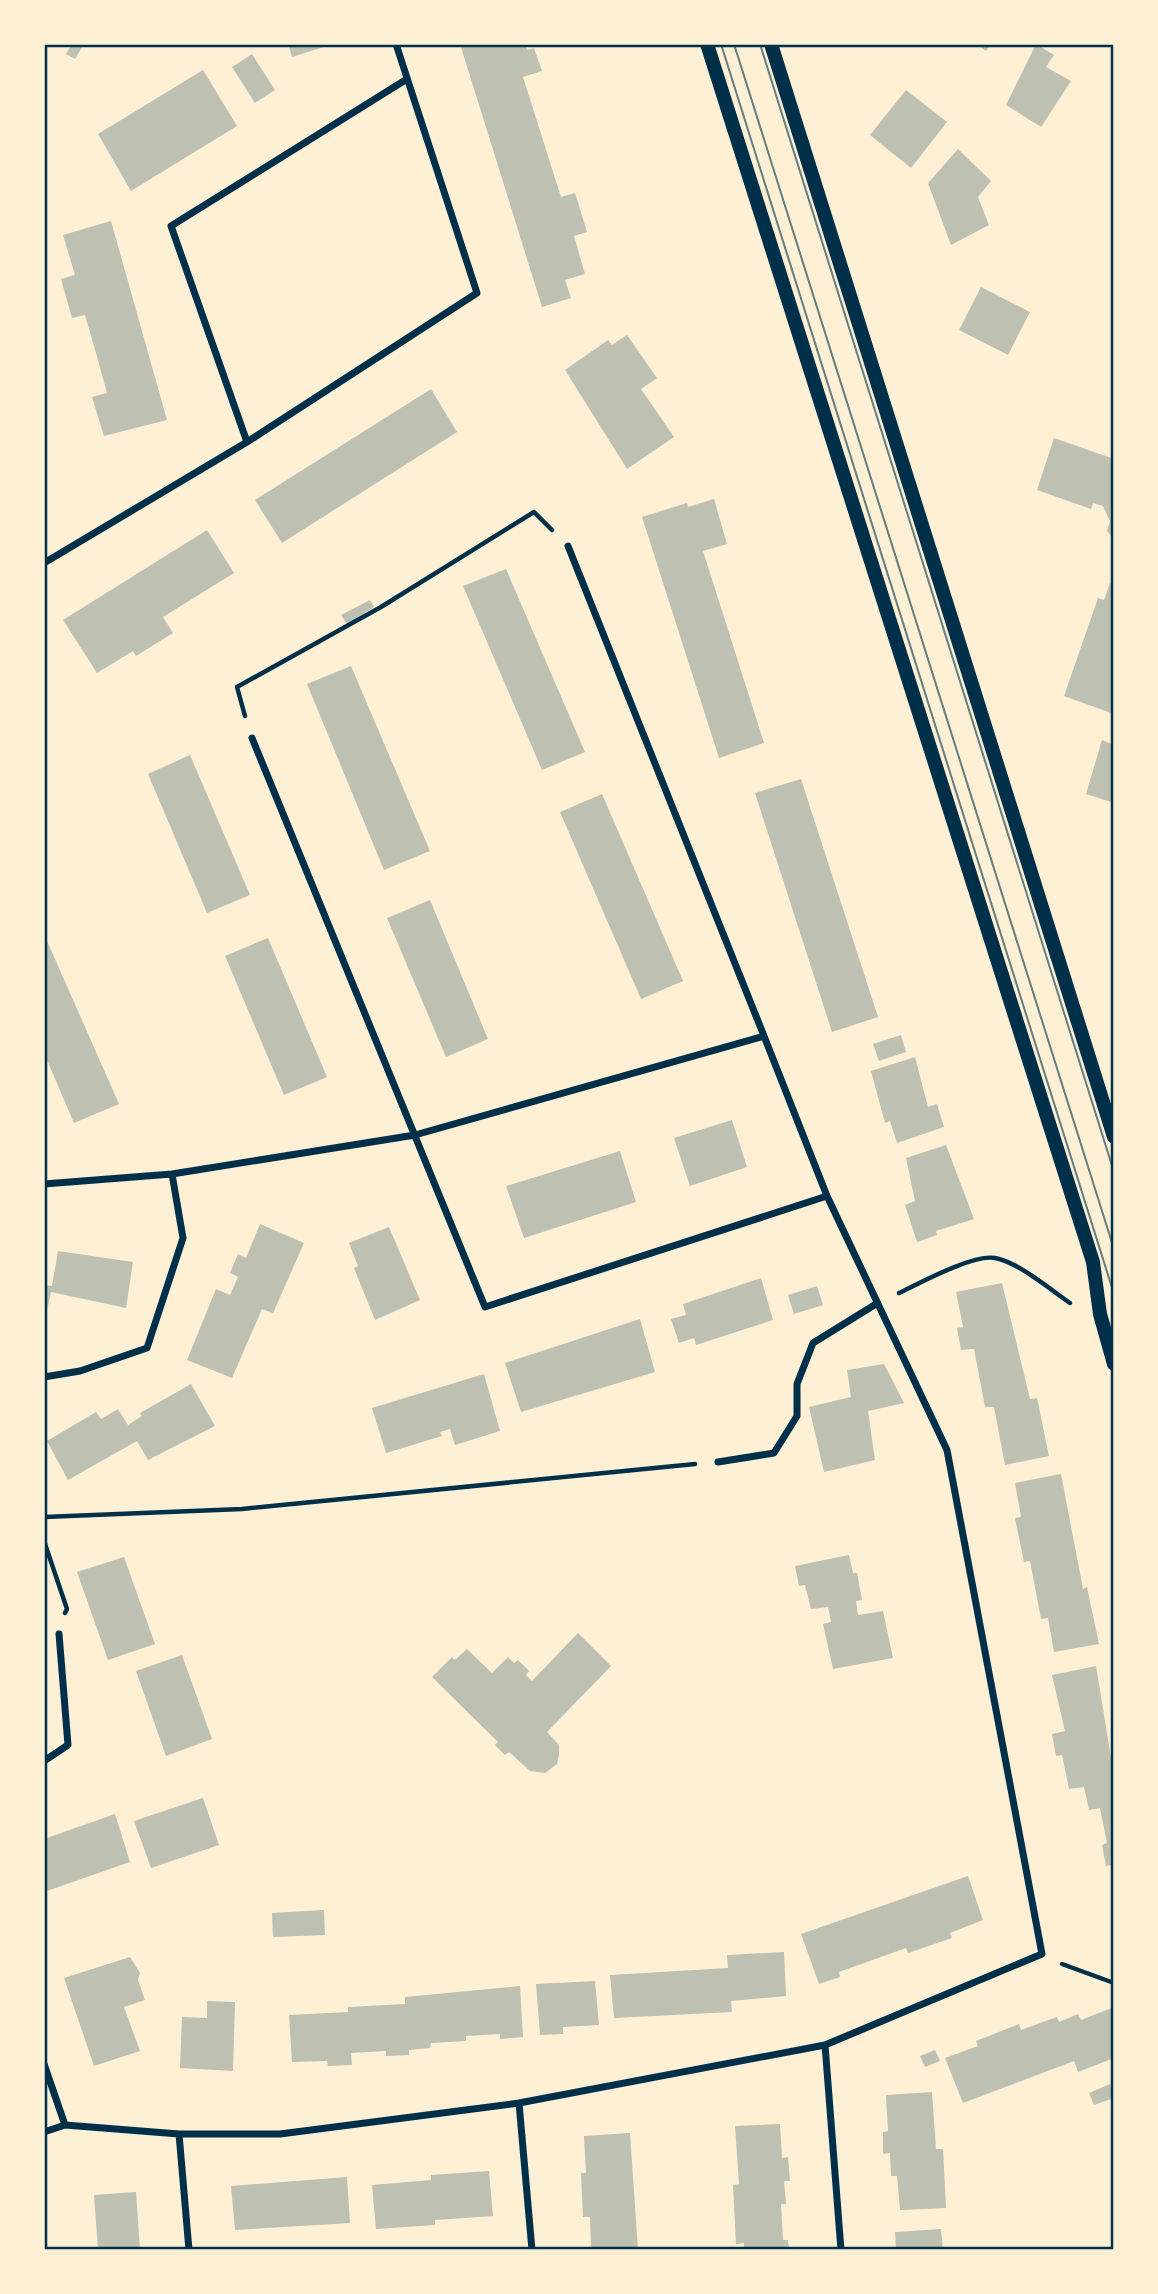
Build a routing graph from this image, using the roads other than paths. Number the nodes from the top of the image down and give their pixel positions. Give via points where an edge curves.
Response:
1 (396, 44) edge
2 (708, 44) edge
3 (771, 44) edge
4 (407, 79) junction
5 (247, 442) junction
6 (568, 546) road end
7 (44, 563) edge
8 (252, 738) road end
9 (764, 1036) junction
10 (415, 1135) junction
11 (1114, 1137) edge
12 (172, 1174) junction
13 (44, 1184) edge
14 (827, 1196) junction
15 (876, 1304) junction
16 (1114, 1364) edge
17 (44, 1377) edge
18 (718, 1462) road end
19 (59, 1634) road end
20 (44, 1762) edge
21 (825, 2045) junction
22 (44, 2064) edge
23 (519, 2103) junction
24 (65, 2125) junction
25 (44, 2132) edge
26 (179, 2134) junction
27 (189, 2250) edge
28 (532, 2250) edge
29 (841, 2250) edge

1 - 4 street
2 - 16 main road via 1093,1262 1100,1314
3 - 11 main road
4 - 5 street via 477,293
4 - 5 street via 171,226
5 - 7 street
6 - 9 street
8 - 10 street
9 - 10 street
9 - 14 street
10 - 12 street
10 - 14 street via 485,1307
12 - 13 street
12 - 17 street via 183,1238 147,1348 80,1371
14 - 15 street
15 - 18 street via 813,1343 797,1384 797,1416 774,1453
15 - 21 street via 947,1450 1042,1954
19 - 20 street via 68,1745
21 - 23 street
21 - 29 street
22 - 24 street
23 - 26 street via 280,2134
23 - 28 street
24 - 25 street
24 - 26 street
26 - 27 street

